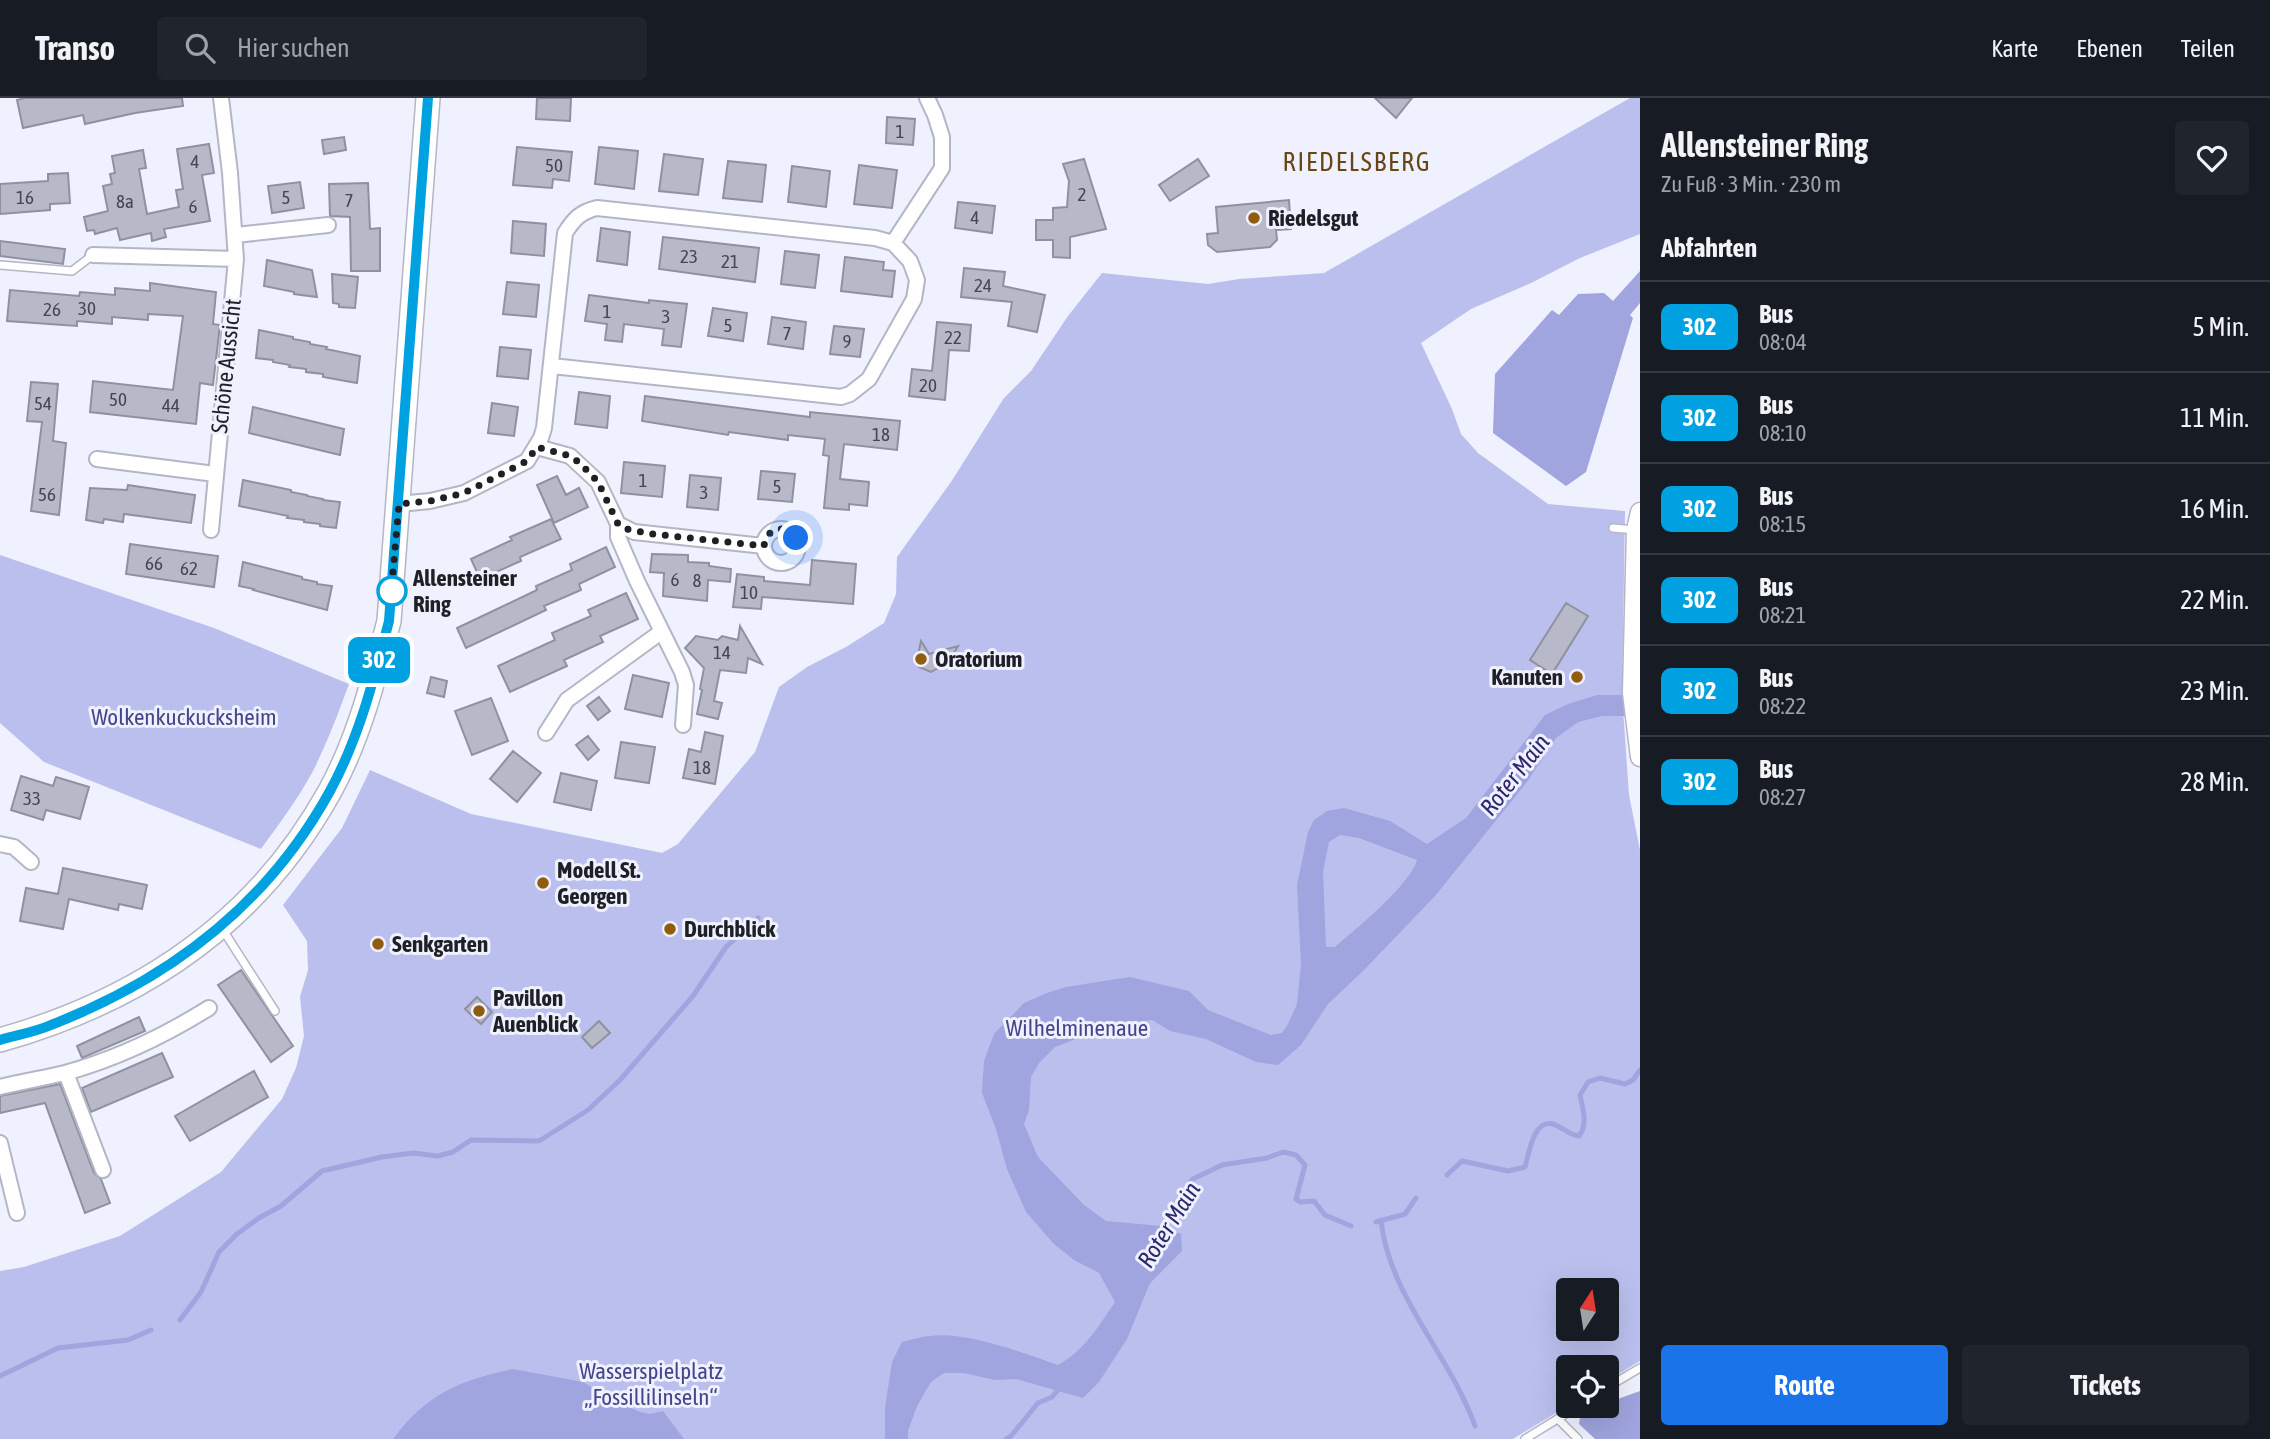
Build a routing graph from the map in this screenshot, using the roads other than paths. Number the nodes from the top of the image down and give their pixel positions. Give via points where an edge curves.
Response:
1 (220, 98) edge
2 (428, 98) edge
3 (927, 98) edge
4 (328, 225) dead end
5 (236, 235) junction
6 (893, 243) junction
7 (93, 255) joint
8 (236, 259) junction
9 (0, 265) edge
10 (552, 366) junction
11 (537, 447) junction
12 (97, 459) dead end
13 (215, 474) junction
14 (399, 504) junction
15 (1640, 512) edge
16 (618, 524) junction
17 (1613, 528) dead end
18 (211, 530) dead end
19 (1636, 530) junction
20 (764, 546) dead end
21 (661, 632) junction
22 (683, 725) dead end
23 (546, 733) dead end
24 (1640, 757) edge
25 (0, 844) edge
26 (31, 862) dead end
27 (221, 926) junction
28 (209, 1008) dead end
29 (275, 1011) dead end
30 (0, 1040) edge
31 (66, 1073) junction
32 (0, 1087) edge
33 (0, 1143) edge
34 (103, 1170) dead end
35 (17, 1213) dead end
36 (1640, 1368) edge
37 (1619, 1380) edge
38 (1558, 1419) joint
39 (1525, 1439) edge
40 (1578, 1439) edge

1 - 5 street, Schöne Aussicht
2 - 14 main road
3 - 6 street via 942,137 942,168
4 - 5 street
5 - 8 street, Schöne Aussicht
6 - 10 street via 597,208 583,212 565,233
6 - 10 street via 910,261 917,280 914,299 869,379 850,394 841,397
7 - 8 street
7 - 9 lane via 72,271
8 - 13 street, Schöne Aussicht
10 - 11 street
11 - 14 street via 527,461 464,493
11 - 16 street via 580,463 598,482
12 - 13 street
13 - 18 street, Schöne Aussicht
14 - 27 main road via 389,621 356,732 330,790 299,840 266,883
15 - 19 street
16 - 20 street via 634,532
16 - 21 street via 618,537
17 - 19 lane
19 - 24 street via 1632,693
21 - 22 street via 686,685
21 - 23 street via 567,700
25 - 26 street via 15,847
27 - 29 lane
27 - 30 main road via 196,947 102,1004 48,1027
28 - 31 street via 170,1032
31 - 32 street
31 - 34 street
33 - 35 street
36 - 37 lane
38 - 39 lane
38 - 40 lane

